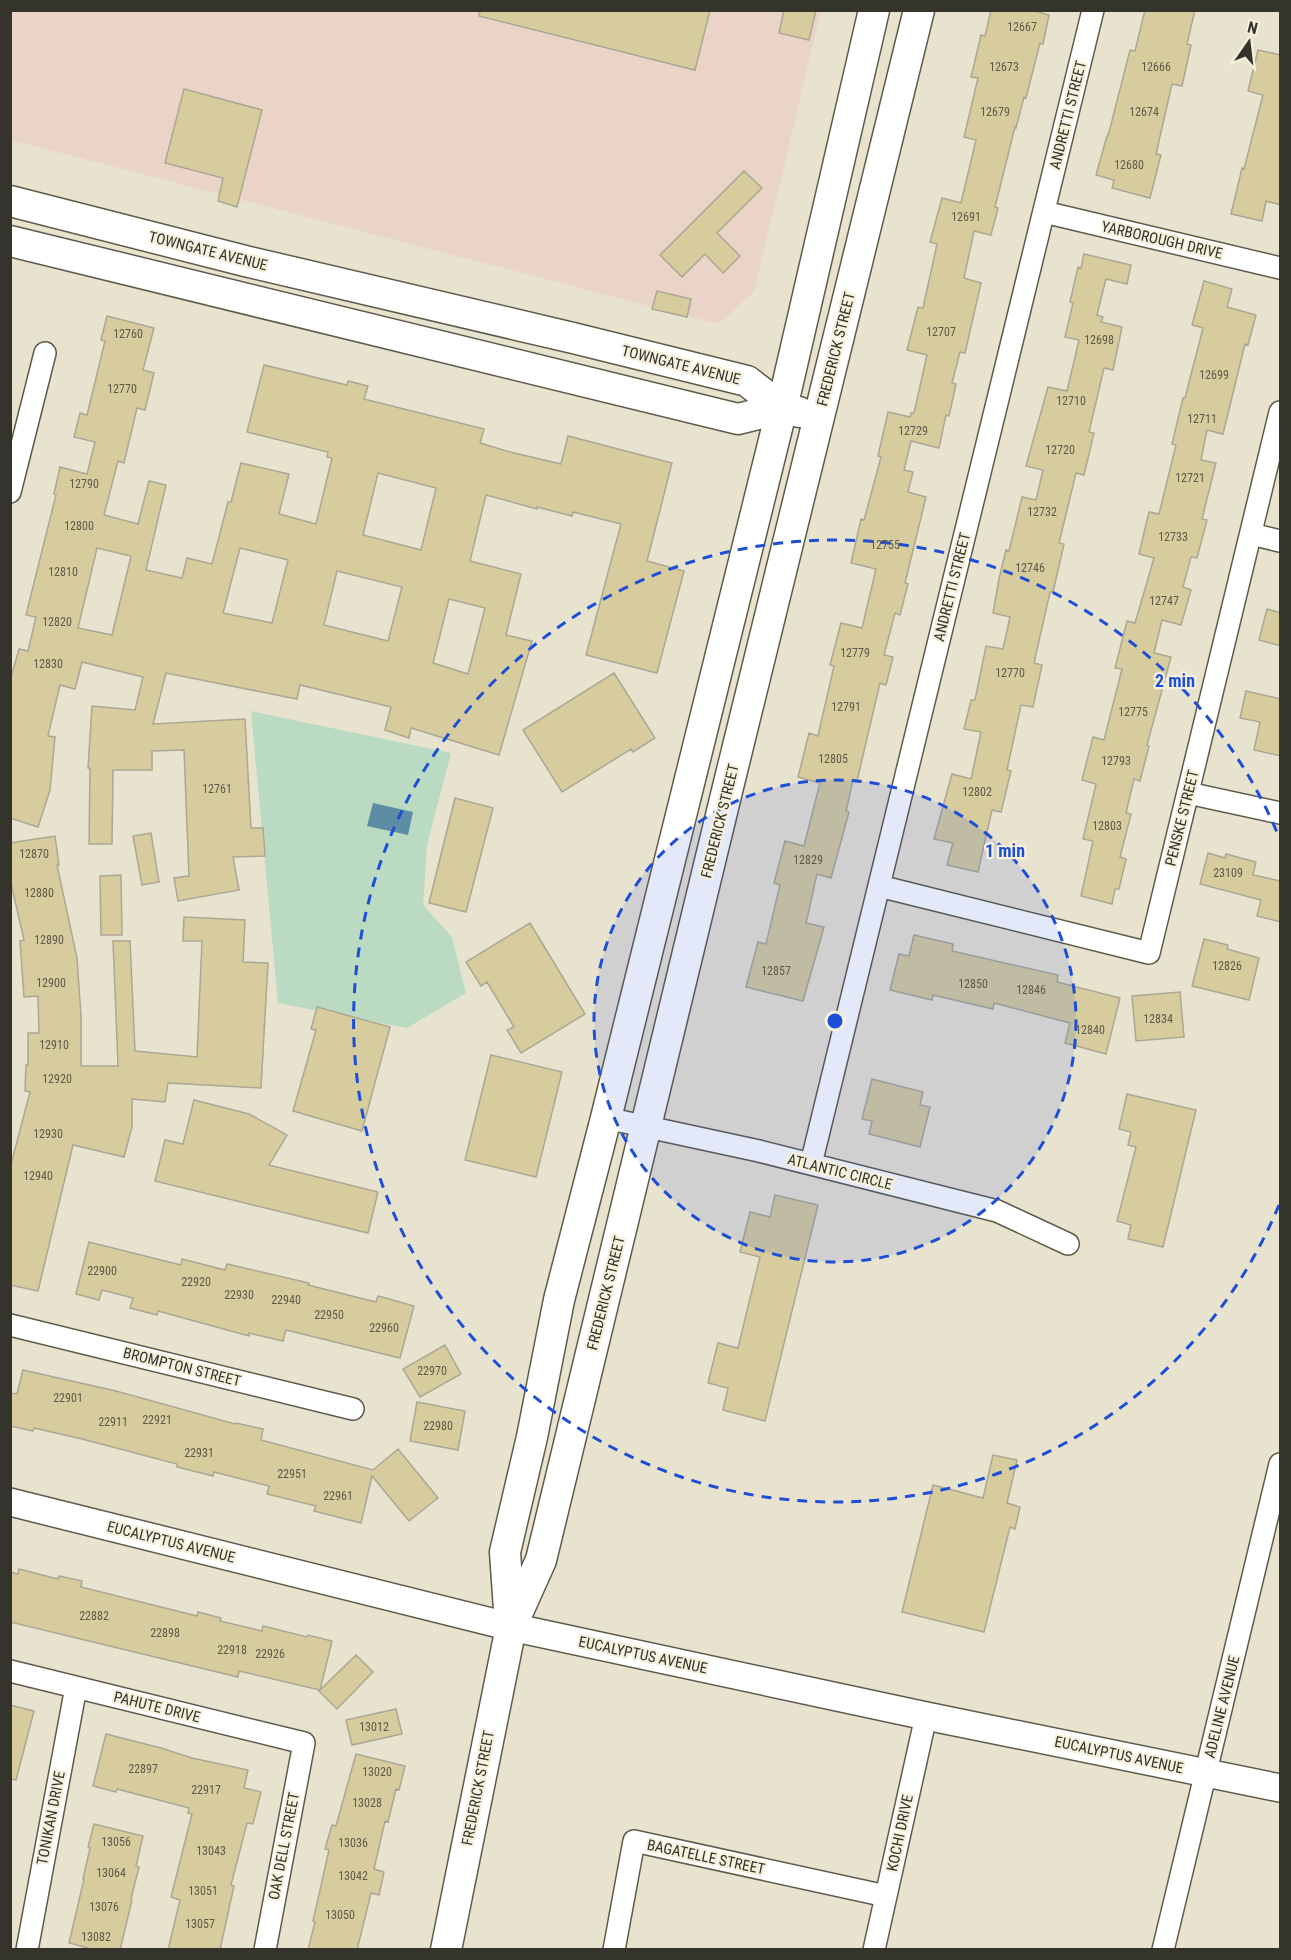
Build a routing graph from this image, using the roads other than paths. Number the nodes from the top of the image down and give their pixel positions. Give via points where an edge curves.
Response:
1 (874, 10) edge
2 (919, 10) edge
3 (1093, 10) edge
4 (10, 201) edge
5 (1044, 212) junction
6 (74, 216) junction
7 (10, 241) edge
8 (66, 254) junction
9 (1281, 268) edge
10 (228, 295) junction
11 (415, 301) junction
12 (45, 353) dead end
13 (782, 408) junction
14 (1281, 412) edge
15 (819, 417) junction
16 (10, 492) edge
17 (1251, 534) junction
18 (1281, 542) edge
19 (1188, 793) junction
20 (1281, 813) edge
21 (879, 886) junction
22 (661, 891) junction
23 (671, 1025) junction
24 (606, 1118) junction
25 (647, 1126) junction
26 (811, 1164) junction
27 (1068, 1244) dead end
28 (559, 1300) junction
29 (10, 1325) edge
30 (353, 1409) dead end
31 (573, 1426) junction
32 (1281, 1464) edge
33 (10, 1502) edge
34 (511, 1627) junction
35 (10, 1671) edge
36 (76, 1687) junction
37 (926, 1716) junction
38 (304, 1743) joint
39 (1206, 1773) junction
40 (1281, 1788) edge
41 (886, 1896) junction
42 (27, 1950) edge
43 (265, 1950) edge
44 (446, 1950) edge
45 (614, 1950) edge
46 (874, 1950) edge
47 (1163, 1950) edge

1 - 13 main road, FREDERICK STREET
2 - 15 main road, FREDERICK STREET
3 - 5 street, ANDRETTI STREET
4 - 6 main road, TOWNGATE AVENUE
5 - 9 street, YARBOROUGH DRIVE
5 - 21 street, ANDRETTI STREET
6 - 8 main road
6 - 11 main road, TOWNGATE AVENUE
7 - 8 main road
8 - 10 main road
10 - 11 main road via 255,281 387,311
10 - 13 main road via 738,419
11 - 13 main road, TOWNGATE AVENUE via 747,381
12 - 16 street
13 - 15 main road
13 - 22 main road, FREDERICK STREET
14 - 17 street, PENSKE STREET
15 - 23 main road, FREDERICK STREET
17 - 18 street
17 - 19 street, PENSKE STREET
19 - 20 street
19 - 21 street, PENSKE STREET via 1149,953
21 - 26 street, ANDRETTI STREET
22 - 23 main road via 672,901 677,914 662,997 663,1011
22 - 24 main road, FREDERICK STREET
23 - 25 main road, FREDERICK STREET
24 - 25 street, ATLANTIC CIRCLE
24 - 28 main road, FREDERICK STREET
25 - 26 street, ATLANTIC CIRCLE
25 - 31 main road, FREDERICK STREET
26 - 27 street, ATLANTIC CIRCLE via 997,1211
28 - 31 main road via 571,1303 577,1313 564,1374
28 - 34 main road, FREDERICK STREET via 505,1552
29 - 30 street, BROMPTON STREET
31 - 34 main road, FREDERICK STREET via 541,1560
32 - 39 street, ADELINE AVENUE
33 - 34 street, EUCALYPTUS AVENUE
34 - 37 street, EUCALYPTUS AVENUE
34 - 44 main road, FREDERICK STREET
35 - 36 street, PAHUTE DRIVE
36 - 38 street, PAHUTE DRIVE
36 - 42 street, TONIKAN DRIVE
37 - 39 street, EUCALYPTUS AVENUE
37 - 41 street, KOCHI DRIVE
38 - 43 street, OAK DELL STREET
39 - 40 street, EUCALYPTUS AVENUE
39 - 47 street, ADELINE AVENUE
41 - 45 street, BAGATELLE STREET via 634,1841
41 - 46 street, KOCHI DRIVE

